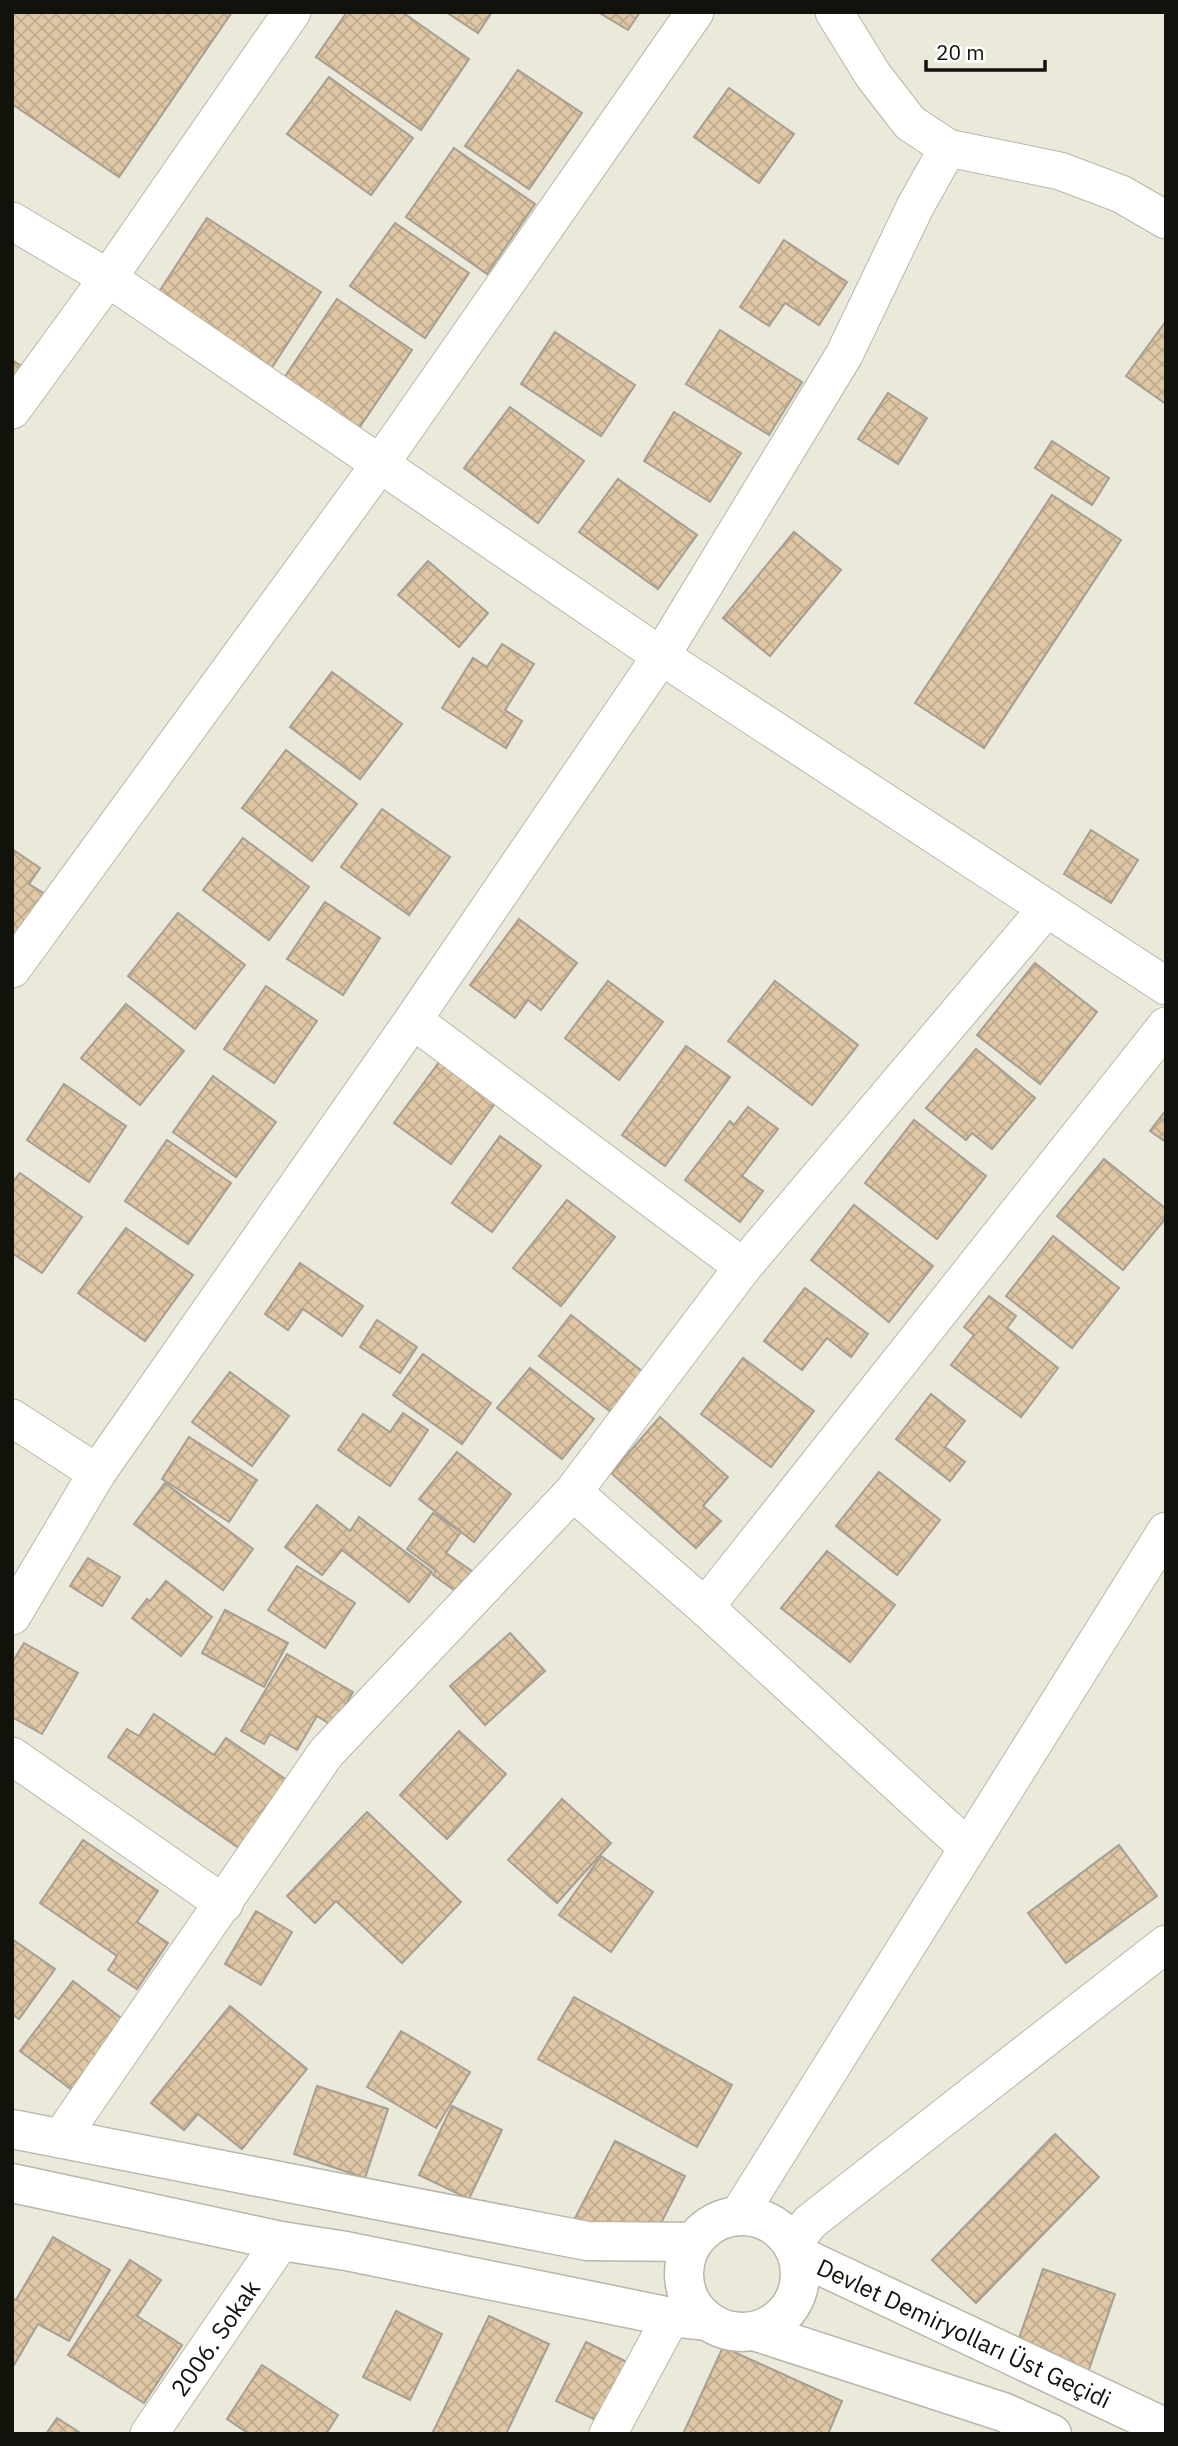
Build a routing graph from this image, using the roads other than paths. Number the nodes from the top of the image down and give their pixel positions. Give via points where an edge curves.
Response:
1 (292, 12) edge
2 (695, 12) edge
3 (834, 12) edge
4 (948, 148) junction
5 (1166, 219) edge
6 (12, 221) edge
7 (108, 278) junction
8 (12, 410) edge
9 (380, 464) junction
10 (661, 656) junction
11 (1047, 908) junction
12 (12, 969) edge
13 (1166, 986) edge
14 (413, 1020) junction
15 (1166, 1026) edge
16 (743, 1268) junction
17 (12, 1418) edge
18 (97, 1473) junction
19 (573, 1492) junction
20 (1166, 1531) edge
21 (705, 1607) junction
22 (12, 1616) edge
23 (12, 1756) edge
24 (968, 1848) junction
25 (224, 1904) junction
26 (1166, 1944) edge
27 (12, 2129) edge
28 (60, 2139) junction
29 (12, 2183) edge
30 (738, 2216) junction
31 (281, 2241) junction
32 (693, 2242) junction
33 (796, 2250) junction
34 (671, 2317) junction
35 (708, 2321) junction
36 (754, 2331) junction
37 (1166, 2428) edge
38 (149, 2434) edge
39 (608, 2434) edge
40 (1052, 2434) edge

1 - 7 street
2 - 9 street
3 - 4 street via 910,123
4 - 5 street via 1060,171 1121,194
4 - 10 street via 844,355
6 - 7 street
7 - 8 street
7 - 9 street
9 - 10 street
9 - 12 street
10 - 11 street
10 - 14 street
11 - 13 street
11 - 16 street
14 - 16 street
14 - 18 street
15 - 21 street
16 - 19 street
17 - 18 street
18 - 22 street
19 - 21 street
19 - 25 street via 326,1753
20 - 24 street
21 - 24 street
23 - 25 street
24 - 30 street
25 - 28 street
26 - 33 street via 810,2222
27 - 28 main road
28 - 32 main road via 587,2241
29 - 31 main road
30 - 32 main road via 720,2220
30 - 33 main road via 770,2223
31 - 34 main road
31 - 38 street, 2006. Sokak
32 - 35 main road via 686,2258 687,2293
33 - 36 main road via 801,2277 796,2296 772,2324
33 - 37 main road, Devlet Demiryolları Üst Geçidi
34 - 35 main road
34 - 39 street
35 - 36 main road via 737,2332
36 - 40 main road via 1003,2412

